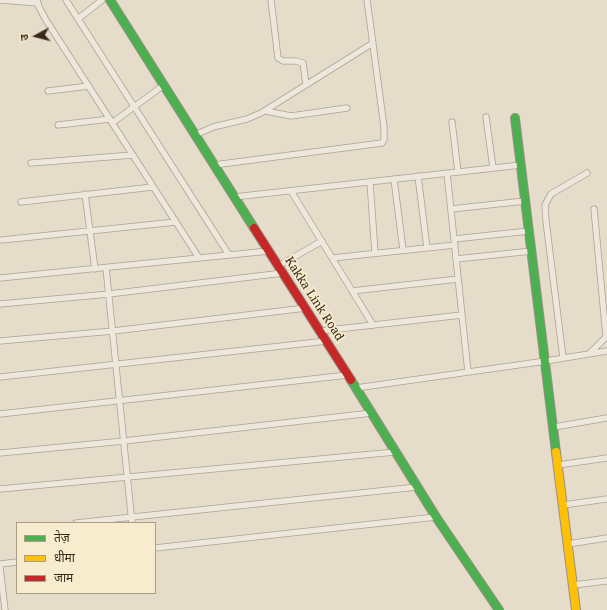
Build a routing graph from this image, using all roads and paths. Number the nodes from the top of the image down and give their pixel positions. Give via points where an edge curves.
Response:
1 (0, 0) edge
2 (66, 0) edge
3 (102, 0) edge
4 (110, 0) edge
5 (271, 0) edge
6 (367, 0) edge
7 (38, 1) edge
8 (78, 19) junction
9 (373, 43) junction
10 (306, 85) junction
11 (89, 86) junction
12 (164, 86) junction
13 (48, 91) dead end
14 (135, 106) junction
15 (347, 108) dead end
16 (266, 111) junction
17 (486, 117) dead end
18 (515, 118) dead end
19 (111, 121) junction
20 (452, 122) dead end
21 (58, 125) dead end
22 (195, 135) junction
23 (133, 155) junction
24 (31, 163) dead end
25 (214, 165) junction
26 (521, 165) junction
27 (493, 168) junction
28 (458, 172) junction
29 (447, 173) junction
30 (587, 173) dead end
31 (418, 176) junction
32 (394, 179) junction
33 (370, 182) junction
34 (153, 187) junction
35 (291, 191) junction
36 (85, 194) junction
37 (234, 197) junction
38 (525, 201) junction
39 (21, 202) dead end
40 (451, 209) junction
41 (594, 209) dead end
42 (176, 222) junction
43 (90, 231) junction
44 (529, 231) junction
45 (2, 240) dead end
46 (322, 241) junction
47 (454, 242) junction
48 (427, 248) junction
49 (403, 250) junction
50 (269, 251) junction
51 (532, 251) junction
52 (375, 253) junction
53 (229, 255) junction
54 (199, 258) junction
55 (332, 258) junction
56 (456, 259) junction
57 (278, 266) junction
58 (95, 268) junction
59 (106, 268) junction
60 (283, 273) junction
61 (0, 278) edge
62 (458, 279) junction
63 (352, 291) junction
64 (109, 294) junction
65 (0, 304) edge
66 (306, 308) junction
67 (605, 309) edge
68 (462, 315) junction
69 (373, 325) junction
70 (112, 331) junction
71 (320, 331) junction
72 (607, 336) edge
73 (0, 341) edge
74 (327, 341) junction
75 (607, 351) edge
76 (590, 353) junction
77 (563, 358) junction
78 (546, 361) junction
79 (116, 364) junction
80 (468, 372) junction
81 (348, 375) junction
82 (0, 377) edge
83 (356, 388) junction
84 (120, 401) junction
85 (372, 413) junction
86 (0, 414) edge
87 (607, 418) edge
88 (554, 427) junction
89 (124, 441) junction
90 (395, 452) junction
91 (0, 453) edge
92 (607, 458) edge
93 (558, 465) junction
94 (128, 478) junction
95 (417, 487) junction
96 (0, 489) edge
97 (607, 499) edge
98 (563, 505) junction
99 (436, 517) junction
100 (132, 520) edge
101 (95, 522) edge
102 (607, 538) edge
103 (568, 544) junction
104 (156, 548) edge
105 (16, 562) edge
106 (0, 564) edge
107 (0, 567) edge
108 (607, 581) edge
109 (573, 585) junction
110 (5, 610) edge
111 (499, 610) edge
112 (576, 610) edge

1 - 7 street
2 - 8 street
3 - 8 street
4 - 12 street, Kakka Link Road
5 - 10 street via 278,58 282,61 303,63
6 - 9 street
7 - 11 street via 46,20
8 - 14 street
9 - 10 street
9 - 25 street via 384,127 382,143
10 - 16 street
11 - 13 street
11 - 19 street
12 - 14 street
12 - 22 street, Kakka Link Road
14 - 19 street
14 - 53 street
15 - 16 street via 291,116
16 - 22 street via 254,117 221,124
17 - 27 street
18 - 26 street
19 - 21 street
19 - 23 street
20 - 28 street
22 - 25 street, Kakka Link Road
23 - 24 street
23 - 34 street
25 - 37 street, Kakka Link Road
26 - 27 street
26 - 38 street
27 - 28 street
28 - 29 street
29 - 31 street
29 - 40 street
30 - 77 street via 551,194 545,205
31 - 32 street
31 - 48 street
32 - 33 street
32 - 49 street
33 - 35 street
33 - 52 street
34 - 36 street
34 - 42 street
35 - 37 street
35 - 46 street
36 - 39 street
36 - 43 street
37 - 50 street, Kakka Link Road
38 - 40 street
38 - 44 street
40 - 47 street
41 - 67 street
42 - 43 street
42 - 54 street
43 - 45 street
43 - 58 street
44 - 47 street
44 - 51 street
46 - 55 street
46 - 57 street
47 - 48 street
47 - 56 street
48 - 49 street
49 - 52 street
50 - 53 street
50 - 57 street, Kakka Link Road
51 - 56 street
51 - 78 street
52 - 55 street
53 - 54 street
54 - 59 street
55 - 63 street
56 - 62 street
57 - 60 street, Kakka Link Road
58 - 59 street
58 - 61 street
59 - 64 street
60 - 64 street
60 - 66 street, Kakka Link Road
62 - 63 street
62 - 68 street
63 - 69 street
64 - 65 street
64 - 70 street
66 - 70 street
66 - 71 street, Kakka Link Road
67 - 72 street
68 - 69 street
68 - 80 street
69 - 71 street
70 - 73 street
70 - 79 street
71 - 74 street, Kakka Link Road
72 - 76 street
74 - 79 street
74 - 81 street, Kakka Link Road
75 - 76 street
76 - 77 street
77 - 78 street
78 - 80 street
78 - 88 street
79 - 82 street
79 - 84 street
80 - 83 street
81 - 83 street, Kakka Link Road
81 - 84 street
83 - 85 street, Kakka Link Road
84 - 86 street
84 - 89 street
85 - 89 street
85 - 90 street, Kakka Link Road
87 - 88 street
88 - 93 street
89 - 91 street
89 - 94 street
90 - 94 street
90 - 95 street, Kakka Link Road
92 - 93 street
93 - 98 street
94 - 96 street
94 - 100 street
95 - 99 street, Kakka Link Road
95 - 100 street
97 - 98 street
98 - 103 street
99 - 104 street
99 - 111 street, Kakka Link Road
100 - 101 street
102 - 103 street
103 - 109 street
105 - 106 street
107 - 110 street
108 - 109 street
109 - 112 street

